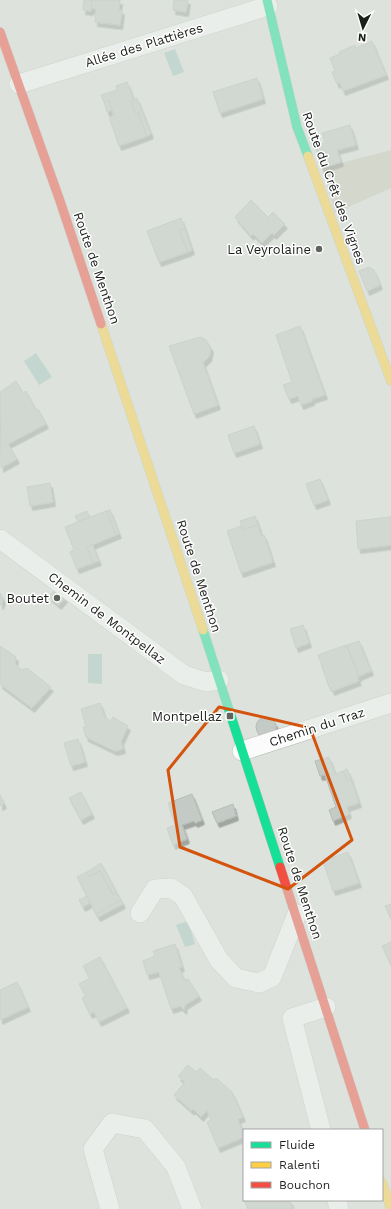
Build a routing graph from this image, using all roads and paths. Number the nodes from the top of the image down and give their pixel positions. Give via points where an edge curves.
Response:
1 (268, 3) edge
2 (0, 32) edge
3 (19, 84) junction
4 (391, 381) edge
5 (0, 539) edge
6 (219, 680) junction
7 (391, 703) edge
8 (242, 751) junction
9 (140, 913) dead end
10 (297, 914) junction
11 (326, 1007) junction
12 (321, 1129) edge
13 (366, 1129) edge
14 (383, 1185) edge
15 (110, 1209) edge
16 (192, 1209) edge
17 (391, 1209) edge

1 - 3 street, Allée des Plattières
1 - 4 main road, Route du Crêt des Vignes via 297,127
2 - 3 main road, Route de Menthon
3 - 6 main road, Route de Menthon
5 - 6 street, Chemin de Montpellaz via 184,675 206,682
6 - 8 main road, Route de Menthon
7 - 8 street, Chemin du Traz
8 - 10 main road, Route de Menthon
9 - 10 street via 155,889 171,888 183,896 219,960 236,978 259,983 272,977
10 - 11 main road, Route de Menthon
11 - 12 street via 292,1018
11 - 13 main road, Route de Menthon
14 - 17 main road
15 - 16 street via 93,1148 112,1122 145,1129 176,1167

